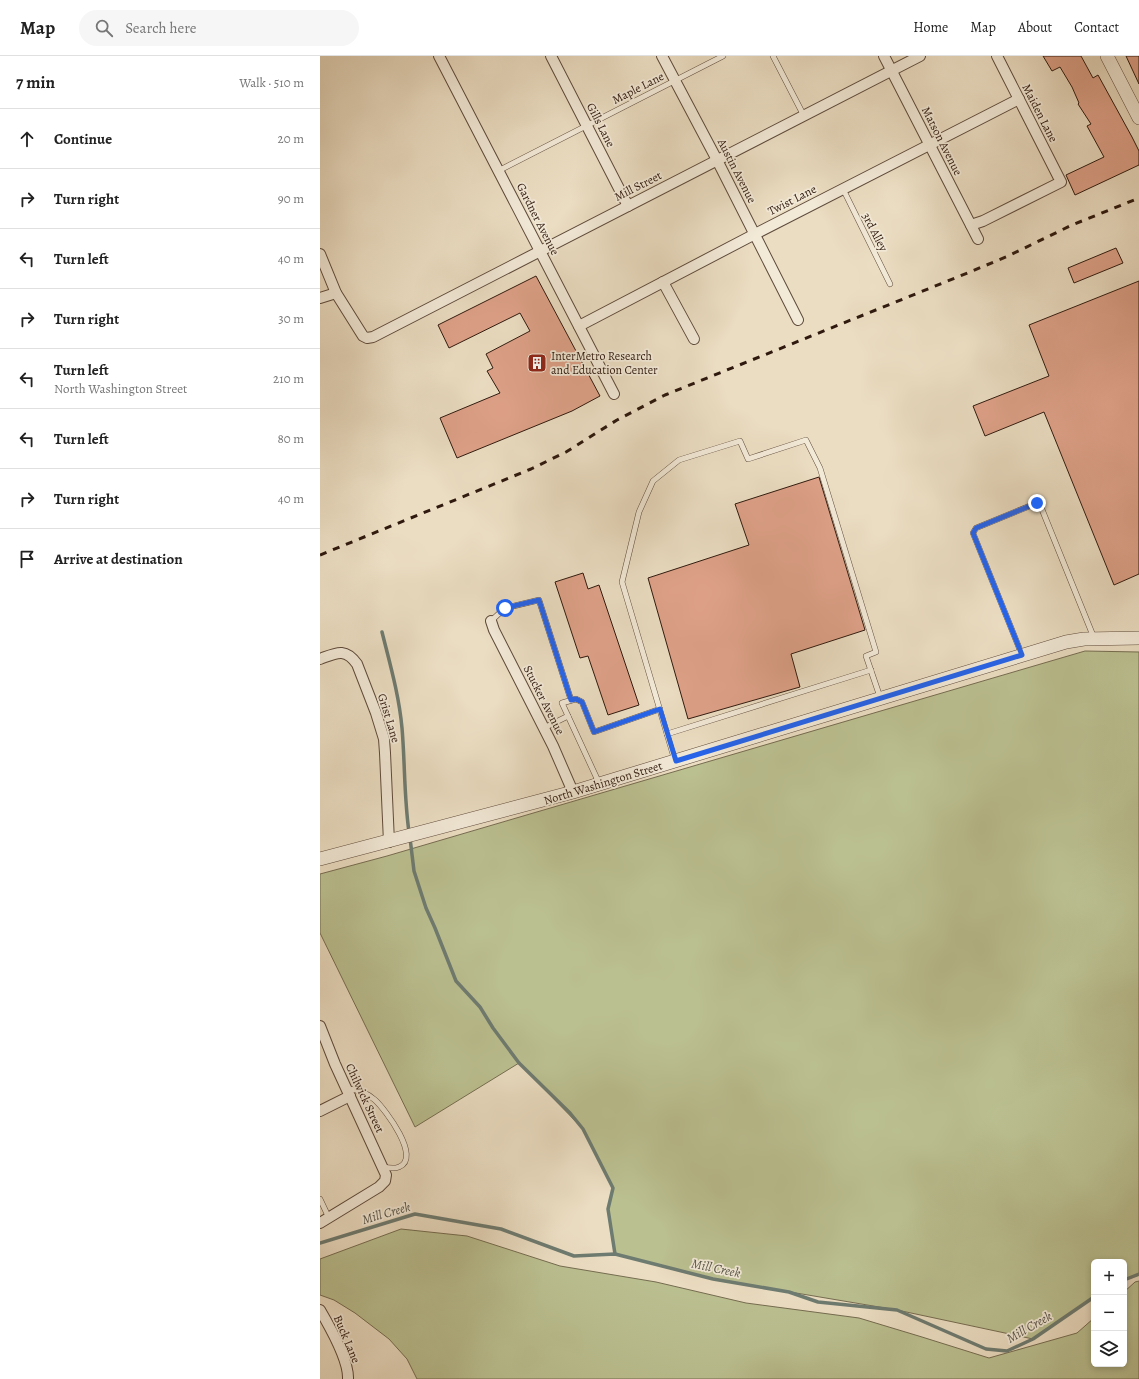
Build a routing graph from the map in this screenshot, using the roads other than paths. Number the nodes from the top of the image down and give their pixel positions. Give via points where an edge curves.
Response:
1 (439, 56) edge
2 (551, 56) edge
3 (662, 56) edge
4 (723, 56) edge
5 (773, 56) edge
6 (884, 56) edge
7 (920, 56) edge
8 (997, 56) edge
9 (1107, 56) edge
10 (892, 71) junction
11 (674, 80) junction
12 (1019, 99) junction
13 (804, 116) junction
14 (1139, 118) edge
15 (587, 126) junction
16 (930, 145) junction
17 (717, 160) junction
18 (498, 171) junction
19 (843, 189) junction
20 (628, 206) junction
21 (971, 225) junction
22 (755, 234) junction
23 (978, 239) dead end
24 (540, 252) junction
25 (320, 254) edge
26 (663, 282) junction
27 (890, 284) dead end
28 (336, 292) junction
29 (320, 298) edge
30 (798, 320) dead end
31 (579, 326) junction
32 (694, 339) dead end
33 (614, 394) dead end
34 (491, 621) joint
35 (1139, 638) edge
36 (1094, 639) junction
37 (1022, 655) junction
38 (320, 660) edge
39 (871, 670) junction
40 (880, 698) junction
41 (571, 700) junction
42 (660, 709) junction
43 (568, 716) junction
44 (544, 728) junction
45 (667, 734) junction
46 (676, 761) junction
47 (599, 784) junction
48 (573, 792) junction
49 (389, 842) junction
50 (320, 859) edge
51 (320, 1026) edge
52 (348, 1092) junction
53 (320, 1112) edge
54 (383, 1167) junction
55 (320, 1199) edge
56 (324, 1220) edge
57 (320, 1310) edge
58 (348, 1379) edge

1 - 18 street, Gardner Avenue
2 - 15 street, Gills Lane
3 - 11 street, Austin Avenue
4 - 11 lane, Maple Lane
5 - 13 lane
6 - 10 street, Matson Avenue
7 - 10 street, Mill Street
8 - 12 street, Maiden Lane
9 - 14 street
10 - 13 street, Mill Street
10 - 16 street, Matson Avenue
11 - 15 lane, Maple Lane
11 - 17 street, Austin Avenue
12 - 16 street, Twist Lane
12 - 21 street, Maiden Lane via 1061,182
13 - 17 street, Mill Street
15 - 18 lane, Maple Lane
15 - 20 street, Gills Lane
16 - 19 street, Twist Lane
16 - 21 street, Matson Avenue
17 - 20 street, Mill Street
17 - 22 street, Austin Avenue
18 - 24 street, Gardner Avenue
19 - 22 street, Twist Lane
19 - 27 lane, 3rd Alley
20 - 24 street, Mill Street
21 - 23 street, Matson Avenue
22 - 26 street, Twist Lane
22 - 30 street, Austin Avenue
24 - 28 street, Mill Street via 373,337 363,336
24 - 31 street, Gardner Avenue
25 - 28 street
26 - 31 street, Twist Lane
26 - 32 street
28 - 29 street
31 - 33 street, Gardner Avenue
34 - 41 lane via 505,608 539,600
34 - 44 street, Stucker Avenue
35 - 36 street, North Washington Street
36 - 37 street, North Washington Street via 1066,642
36 - 37 lane via 1041,507 1037,503 976,528 973,533
37 - 40 street, North Washington Street
38 - 49 street, Grist Lane via 339,652 348,655 357,664 376,713 386,753
39 - 40 lane
39 - 42 lane via 866,656 876,652 820,468 806,440 748,459 740,441 679,460 653,481 639,512 622,582
39 - 45 lane
40 - 46 street, North Washington Street
41 - 42 lane via 582,702 594,732
41 - 43 lane via 562,703
42 - 45 lane
43 - 44 lane
43 - 47 lane
44 - 48 street, Stucker Avenue
45 - 46 lane
46 - 47 street, North Washington Street
47 - 48 street, North Washington Street
48 - 49 street, North Washington Street
49 - 50 street, North Washington Street
51 - 52 street, Chilwick Street
52 - 53 street
52 - 54 street, Chilwick Street
52 - 54 lane via 361,1091 375,1100 401,1135 406,1153 405,1161 399,1167
54 - 56 street, Chilwick Street via 385,1181 379,1187
55 - 56 lane
57 - 58 street, Buck Lane via 347,1367

